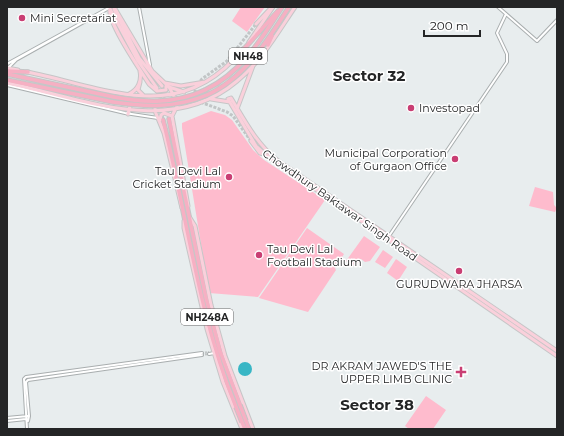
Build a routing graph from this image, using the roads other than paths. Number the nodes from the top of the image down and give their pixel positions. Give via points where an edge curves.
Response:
1 (139, 7) edge
2 (272, 7) edge
3 (289, 7) edge
4 (295, 7) edge
5 (498, 7) edge
6 (110, 8) edge
7 (281, 8) edge
8 (506, 14) junction
9 (557, 20) edge
10 (256, 24) tunnel mouth
11 (274, 31) junction
12 (268, 45) junction
13 (243, 50) junction
14 (7, 64) edge
15 (254, 64) junction
16 (140, 69) junction
17 (151, 69) junction
18 (7, 70) edge
19 (28, 72) joint
20 (7, 80) edge
21 (210, 81) junction
22 (140, 82) junction
23 (7, 84) edge
24 (164, 84) junction
25 (169, 87) junction
26 (157, 88) tunnel mouth
27 (190, 90) junction
28 (185, 92) junction
29 (128, 95) junction
30 (133, 95) junction
31 (172, 95) junction
32 (145, 96) junction
33 (155, 96) junction
34 (211, 99) junction
35 (230, 102) junction
36 (194, 105) junction
37 (238, 109) junction
38 (176, 110) junction
39 (145, 111) junction
40 (154, 111) junction
41 (128, 112) junction
42 (171, 117) junction
43 (248, 117) dead end
44 (160, 119) junction
45 (244, 121) junction
46 (251, 141) tunnel mouth
47 (266, 155) junction
48 (186, 213) junction
49 (187, 217) junction
50 (389, 236) junction
51 (557, 351) edge
52 (214, 352) junction
53 (209, 353) tunnel mouth
54 (202, 354) tunnel mouth
55 (557, 356) edge
56 (246, 411) junction
57 (236, 415) junction
58 (28, 417) junction
59 (7, 419) edge
60 (244, 422) junction
61 (27, 429) edge
62 (242, 429) edge
63 (245, 429) edge
64 (250, 429) edge
65 (253, 429) edge

1 - 17 street
2 - 10 main road
2 - 13 main road
3 - 11 highway, NH48
4 - 12 main road
5 - 8 street
6 - 14 street
6 - 16 main road via 117,30
6 - 17 main road
6 - 18 street via 16,60
6 - 24 main road via 140,58
6 - 26 main road via 138,61
7 - 13 highway
7 - 18 highway, NH48, bridge via 240,66 215,85 185,97 147,102 114,97
8 - 9 street via 537,42
8 - 50 street via 497,33 507,54 507,62
11 - 12 highway
11 - 20 highway, NH48, bridge via 243,69 221,87 186,102 161,107 113,102
12 - 15 main road
13 - 21 main road
15 - 34 main road via 238,81
15 - 37 main road
16 - 22 main road
16 - 24 main road via 149,84 157,91 166,90
17 - 24 main road
18 - 19 highway
19 - 29 main road
21 - 24 main road via 186,86
21 - 27 main road
22 - 29 main road
22 - 32 main road via 138,90
23 - 41 main road
24 - 25 main road
25 - 28 main road
25 - 31 main road
27 - 28 main road
27 - 36 main road via 188,100
28 - 31 main road
29 - 30 main road
30 - 32 main road
30 - 41 main road
31 - 33 main road
31 - 38 main road via 176,102
32 - 33 main road
32 - 39 main road via 148,105
33 - 40 main road
34 - 35 main road
34 - 36 main road
35 - 37 main road, Chowdhury Baktawar Singh Road via 228,99 231,98
35 - 47 main road, Chowdhury Baktawar Singh Road via 256,146
36 - 38 main road
37 - 45 main road, Chowdhury Baktawar Singh Road
38 - 40 main road
38 - 42 main road
39 - 40 main road
39 - 41 main road
40 - 44 main road
41 - 44 street
42 - 44 main road via 164,113
42 - 48 highway, NH248A
43 - 45 main road
44 - 48 highway, NH248A
45 - 50 main road, Chowdhury Baktawar Singh Road via 265,151
46 - 47 main road via 260,153
47 - 55 main road, Chowdhury Baktawar Singh Road
48 - 49 highway, NH248A
49 - 52 main road via 185,234
49 - 56 main road via 195,226 211,305 225,356
49 - 60 highway, NH248A, bridge via 207,319
50 - 51 main road, Chowdhury Baktawar Singh Road
52 - 53 street
52 - 57 main road
54 - 58 street via 27,377 24,379
56 - 57 main road
56 - 65 main road
57 - 62 main road
58 - 59 street
58 - 61 street
60 - 63 highway, NH248A
60 - 64 highway, NH248A

